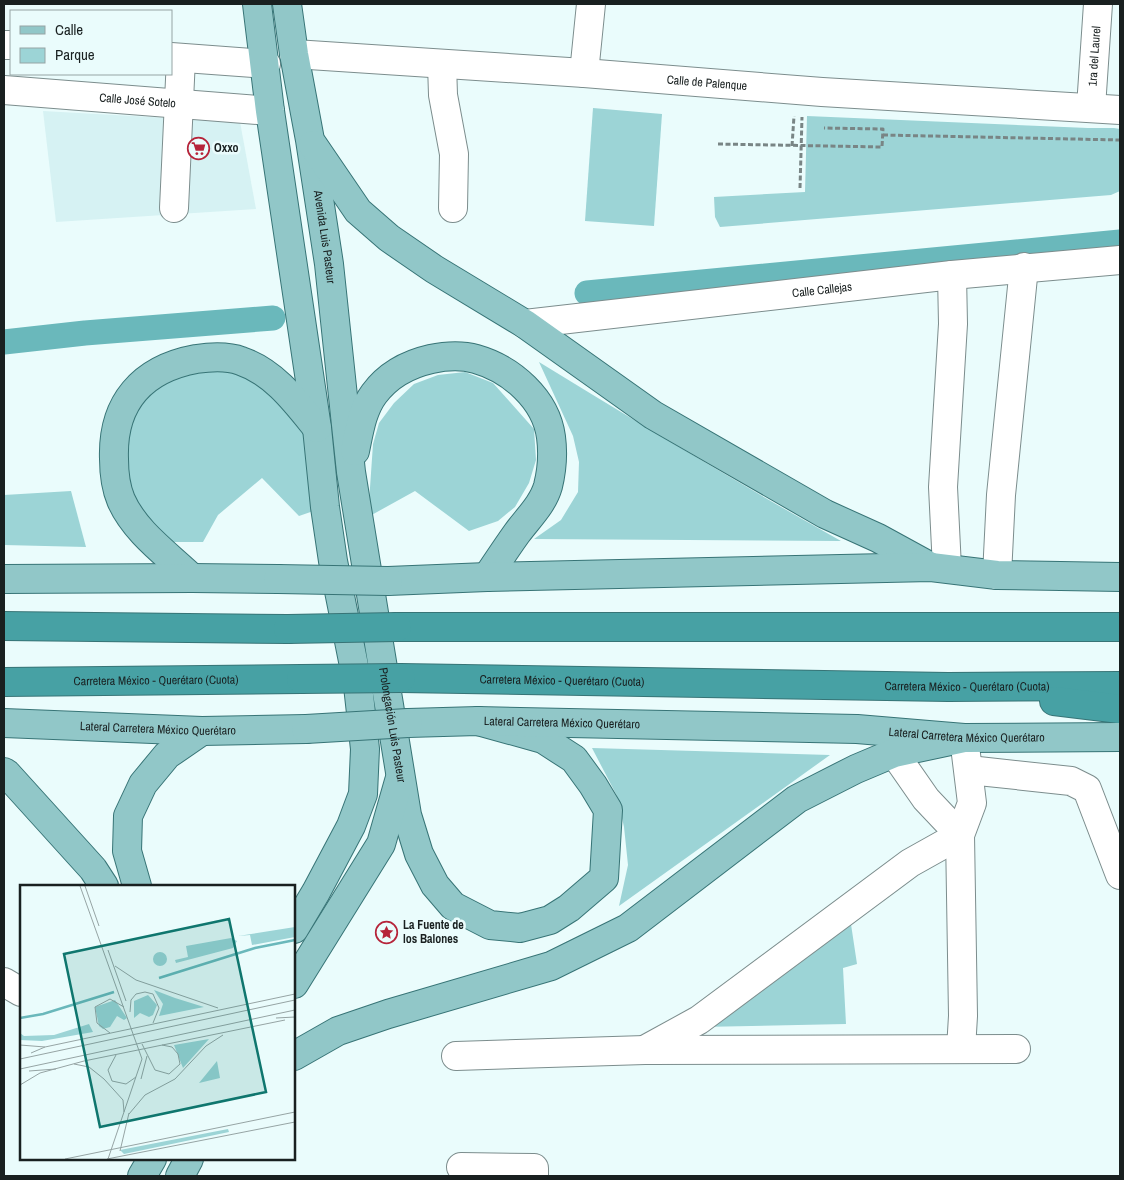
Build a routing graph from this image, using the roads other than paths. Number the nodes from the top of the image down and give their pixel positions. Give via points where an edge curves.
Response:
1 (257, 4) edge
2 (287, 4) edge
3 (591, 4) edge
4 (1098, 4) edge
5 (294, 54) junction
6 (176, 57) edge
7 (266, 64) junction
8 (442, 64) junction
9 (584, 73) junction
10 (4, 90) edge
11 (179, 104) junction
12 (1091, 107) junction
13 (1120, 110) edge
14 (270, 111) junction
15 (310, 140) junction
16 (174, 208) dead end
17 (453, 208) dead end
18 (1120, 260) edge
19 (1024, 267) junction
20 (952, 275) junction
21 (525, 324) junction
22 (317, 428) junction
23 (351, 472) junction
24 (939, 568) junction
25 (997, 575) junction
26 (487, 577) junction
27 (1120, 577) edge
28 (192, 578) junction
29 (4, 579) edge
30 (4, 626) edge
31 (1120, 627) edge
32 (4, 682) edge
33 (1120, 686) edge
34 (948, 687) junction
35 (1120, 710) edge
36 (478, 721) junction
37 (4, 723) edge
38 (202, 731) junction
39 (1120, 737) edge
40 (964, 738) junction
41 (894, 754) junction
42 (969, 770) junction
43 (4, 772) edge
44 (400, 778) junction
45 (960, 835) junction
46 (1120, 875) edge
47 (103, 885) edge
48 (137, 885) edge
49 (316, 892) junction
50 (295, 907) edge
51 (295, 927) edge
52 (4, 982) edge
53 (295, 982) edge
54 (20, 991) edge
55 (961, 1049) junction
56 (1016, 1049) dead end
57 (645, 1050) junction
58 (295, 1055) edge
59 (456, 1056) dead end
60 (151, 1160) edge
61 (188, 1160) edge
62 (461, 1167) dead end
63 (142, 1176) edge
64 (180, 1176) edge
65 (534, 1176) edge

1 - 7 main road
2 - 5 main road, Avenida Luis Pasteur
3 - 9 street
4 - 12 street, 1ra del Laurel
5 - 8 street, Calle de Palenque
5 - 15 main road, Avenida Luis Pasteur
6 - 7 street
6 - 11 street
7 - 14 main road
8 - 9 street, Calle de Palenque
8 - 17 street via 443,95 454,154
9 - 12 street, Calle de Palenque via 799,99
10 - 11 street, Calle José Sotelo
11 - 14 street, Calle José Sotelo
11 - 16 street
12 - 13 street, Calle de Palenque
14 - 22 main road
15 - 21 main road via 358,211 389,238
15 - 23 main road, Avenida Luis Pasteur via 329,264
18 - 19 street, Calle Callejas
19 - 20 street, Calle Callejas
19 - 25 street via 1001,495
20 - 21 street, Calle Callejas
20 - 24 street via 954,324
21 - 24 main road via 653,415 825,514
22 - 28 main road via 292,396 267,374 241,360 211,357 185,361 157,372 133,391 118,418 113,444 114,472 120,499 133,523
22 - 49 main road via 333,561 358,686 365,749 363,794 351,826
23 - 26 main road via 362,418 374,394 392,376 417,362 446,356 475,359 511,376 526,388 543,411 551,436 552,460 548,487 535,512
23 - 44 main road, Prolongación Luis Pasteur
24 - 25 main road
24 - 26 main road
25 - 27 main road
26 - 28 main road, bridge via 388,581
28 - 29 main road
30 - 31 highway, bridge via 288,630 397,627
32 - 34 highway, Carretera México - Querétaro (Cuota), bridge via 401,678
33 - 34 highway, Carretera México - Querétaro (Cuota)
34 - 35 highway
36 - 38 main road, Lateral Carretera México Querétaro, bridge
36 - 40 main road, Lateral Carretera México Querétaro via 857,728
36 - 44 main road via 543,739 574,759 608,810 604,878 569,908 550,920 520,928 490,925 453,906 434,885 419,854
37 - 38 main road, Lateral Carretera México Querétaro
38 - 48 main road via 167,755 142,784 128,816 127,851
39 - 40 main road, Lateral Carretera México Querétaro
40 - 41 main road
40 - 42 street
41 - 45 street via 926,799
41 - 58 main road via 797,798 628,928 550,966 338,1031
42 - 45 street via 972,803
42 - 46 street via 1071,781 1087,789
43 - 47 main road via 93,869
44 - 53 main road, Prolongación Luis Pasteur via 381,844
45 - 55 street
45 - 57 street via 910,863 699,1020
49 - 50 main road
49 - 51 main road
52 - 54 street
55 - 56 street
55 - 57 street
57 - 59 street
60 - 63 main road
61 - 64 main road
62 - 65 street via 534,1168

